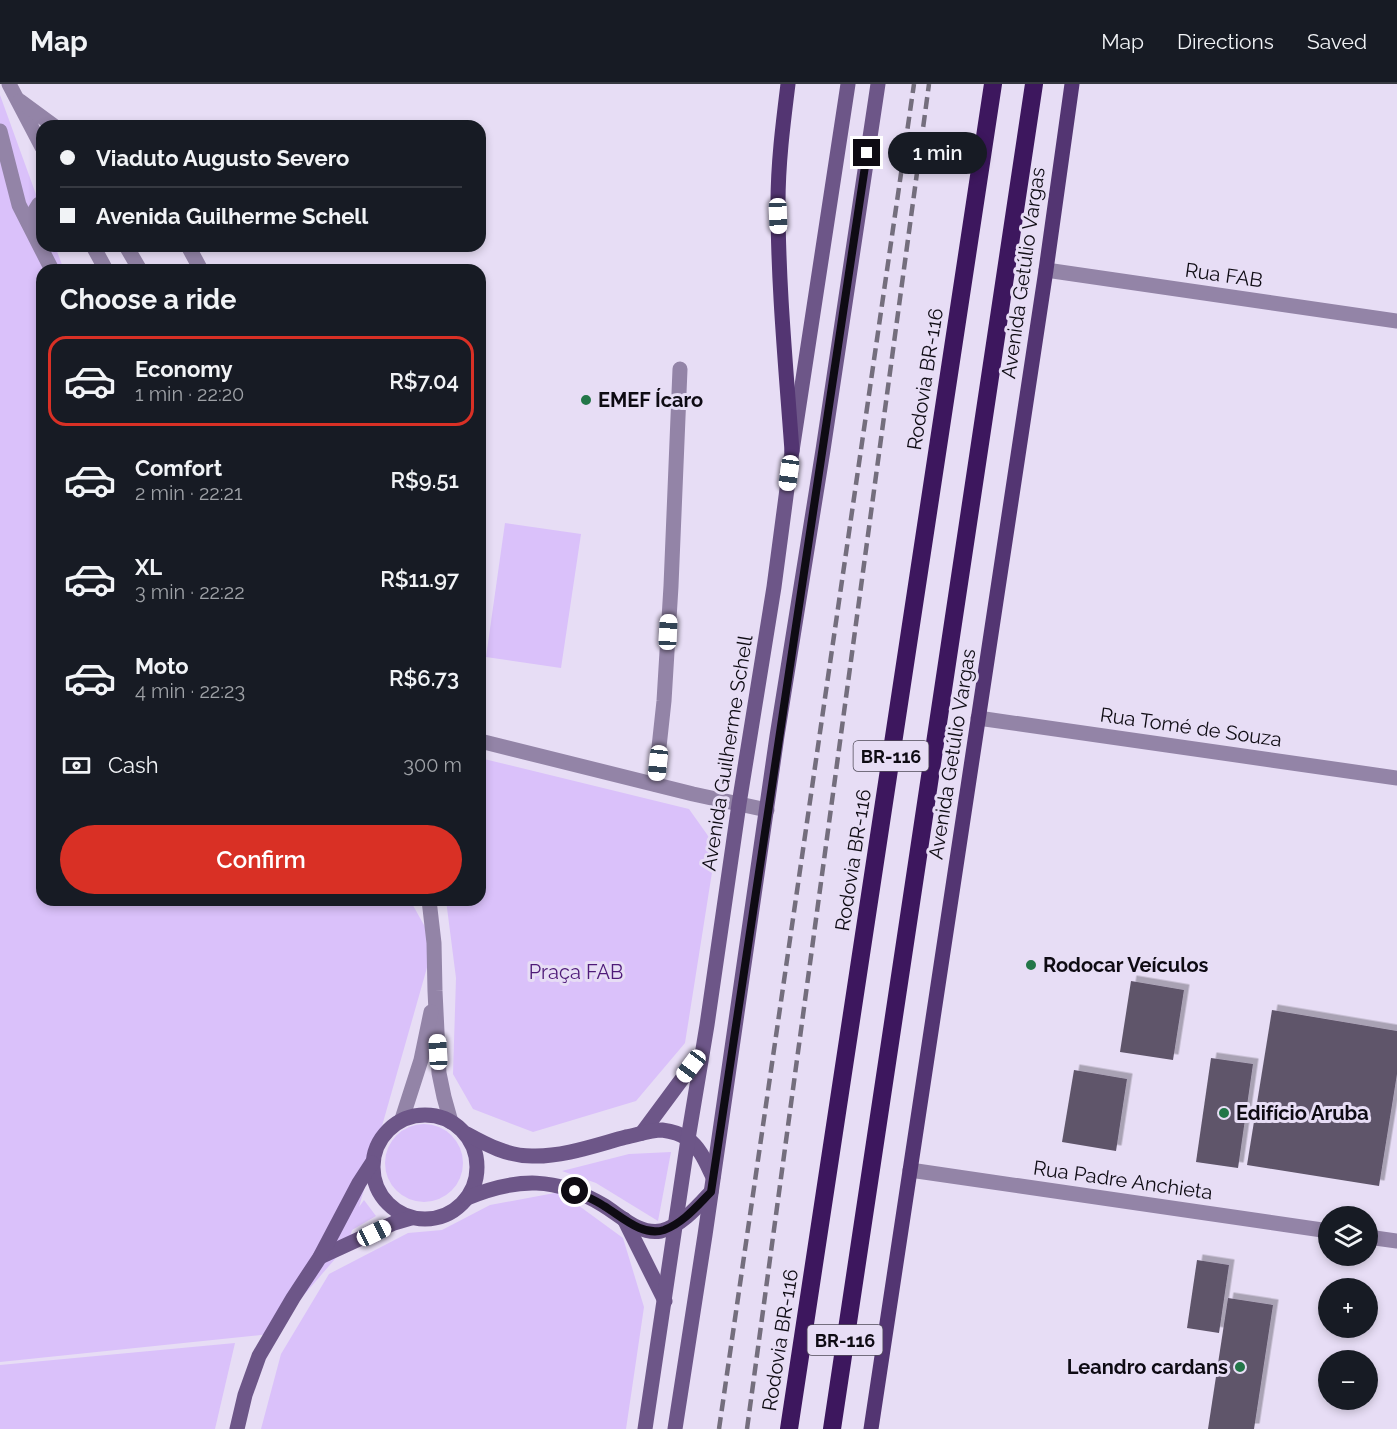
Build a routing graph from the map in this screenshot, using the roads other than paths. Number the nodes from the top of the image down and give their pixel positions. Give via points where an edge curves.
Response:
1 (9, 84) edge
2 (788, 84) edge
3 (848, 84) edge
4 (878, 84) edge
5 (993, 84) edge
6 (1034, 84) edge
7 (1072, 84) edge
8 (17, 98) junction
9 (46, 120) edge
10 (0, 131) edge
11 (36, 135) edge
12 (36, 209) edge
13 (28, 222) junction
14 (36, 238) edge
15 (1046, 270) junction
16 (1397, 321) edge
17 (680, 369) dead end
18 (792, 451) junction
19 (978, 718) junction
20 (486, 742) edge
21 (1397, 778) edge
22 (655, 784) junction
23 (739, 804) junction
24 (767, 810) junction
25 (430, 906) edge
26 (435, 992) junction
27 (701, 1053) junction
28 (402, 1119) junction
29 (452, 1122) junction
30 (465, 1132) junction
31 (642, 1133) junction
32 (687, 1139) junction
33 (372, 1163) junction
34 (910, 1170) junction
35 (712, 1185) junction
36 (467, 1198) junction
37 (411, 1218) junction
38 (624, 1219) junction
39 (676, 1224) junction
40 (1318, 1230) edge
41 (1378, 1238) edge
42 (1397, 1241) edge
43 (858, 1250) junction
44 (320, 1257) junction
45 (665, 1301) junction
46 (237, 1429) edge
47 (645, 1429) edge
48 (675, 1429) edge
49 (789, 1429) edge
50 (832, 1429) edge
51 (843, 1429) edge
52 (871, 1429) edge

1 - 8 street
2 - 18 main road via 778,201
3 - 18 main road, Avenida Guilherme Schell
4 - 24 main road
5 - 49 highway, Rodovia BR-116 / BR-116
6 - 43 highway, BR-116
7 - 15 main road, Avenida Getúlio Vargas
8 - 9 street
8 - 11 street
10 - 13 street via 19,205
12 - 13 street
13 - 14 street
15 - 16 street, Rua FAB
15 - 19 main road, Avenida Getúlio Vargas
17 - 22 street via 667,655
18 - 23 main road, Avenida Guilherme Schell
19 - 21 street, Rua Tomé de Souza
19 - 34 main road, Avenida Getúlio Vargas
20 - 22 street
22 - 23 street
23 - 24 street
23 - 27 main road, Avenida Guilherme Schell
24 - 35 main road
25 - 26 street
26 - 28 street
26 - 29 street via 439,1072
27 - 31 main road
27 - 32 main road, Avenida Guilherme Schell
28 - 29 main road via 418,1114 435,1115
28 - 33 main road via 381,1137
29 - 30 main road
30 - 31 main road via 510,1154 529,1156 559,1154
30 - 36 main road via 478,1165 476,1182
31 - 32 main road via 663,1130
32 - 35 main road via 699,1150
32 - 39 main road, Avenida Guilherme Schell
33 - 37 main road via 381,1197 394,1210
33 - 44 main road
34 - 40 street, Rua Padre Anchieta
34 - 52 main road, Avenida Getúlio Vargas
35 - 39 main road
35 - 48 main road
36 - 37 main road via 442,1217
36 - 38 main road via 513,1184 555,1184 592,1199
37 - 44 main road
38 - 39 main road via 650,1231
38 - 45 main road
39 - 45 main road, Avenida Guilherme Schell
41 - 42 street
43 - 50 highway, BR-116
43 - 51 highway, BR-116
44 - 46 main road via 260,1356
45 - 47 main road, Avenida Guilherme Schell

